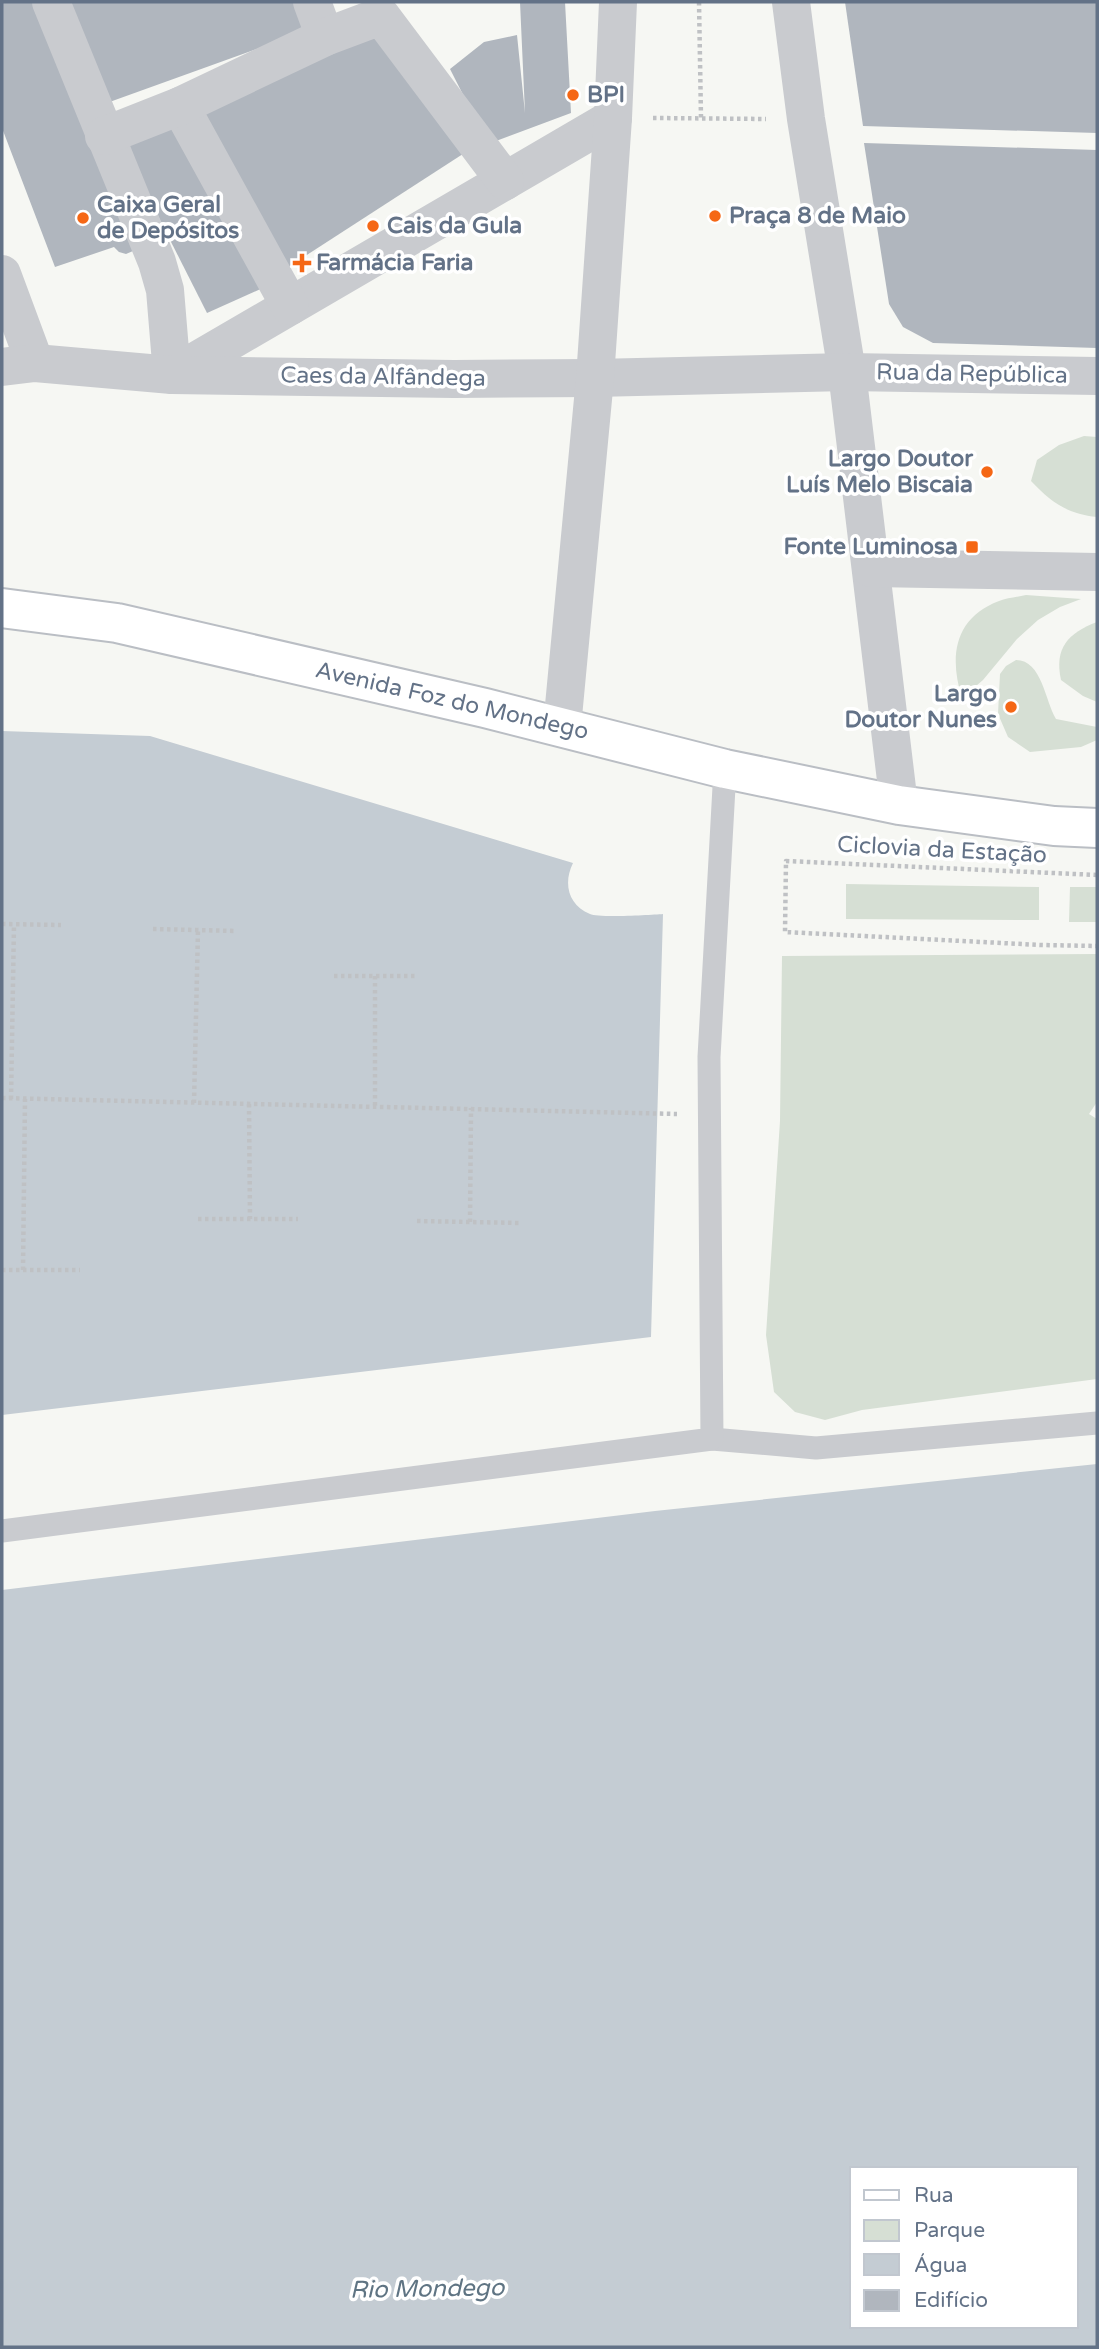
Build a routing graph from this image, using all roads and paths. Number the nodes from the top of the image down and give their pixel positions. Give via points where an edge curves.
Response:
1 (51, 2) edge
2 (312, 2) edge
3 (618, 2) edge
4 (699, 2) edge
5 (791, 2) edge
6 (326, 37) junction
7 (180, 106) junction
8 (613, 118) junction
9 (701, 118) junction
10 (806, 119) junction
11 (104, 136) junction
12 (505, 181) junction
13 (2, 274) edge
14 (290, 306) junction
15 (18, 365) edge
16 (847, 372) junction
17 (172, 374) junction
18 (1097, 376) edge
19 (595, 378) junction
20 (871, 568) junction
21 (1097, 572) edge
22 (2, 608) edge
23 (562, 727) junction
24 (725, 769) junction
25 (900, 805) junction
26 (1097, 828) edge
27 (1097, 875) edge
28 (2, 923) edge
29 (14, 924) junction
30 (61, 925) dead end
31 (153, 929) dead end
32 (198, 930) junction
33 (236, 931) dead end
34 (1097, 946) edge
35 (334, 976) dead end
36 (375, 976) junction
37 (417, 976) dead end
38 (2, 1098) edge
39 (11, 1098) junction
40 (25, 1099) junction
41 (194, 1102) junction
42 (249, 1104) junction
43 (375, 1106) junction
44 (471, 1108) junction
45 (709, 1115) junction
46 (198, 1219) dead end
47 (250, 1219) junction
48 (298, 1219) dead end
49 (417, 1221) dead end
50 (470, 1222) junction
51 (521, 1223) dead end
52 (2, 1270) edge
53 (23, 1270) junction
54 (79, 1270) dead end
55 (1097, 1423) edge
56 (712, 1439) junction
57 (2, 1531) edge

1 - 11 street
2 - 6 street
3 - 8 street
4 - 9 path
5 - 10 street
6 - 7 street
6 - 12 street via 381,16
7 - 11 street
7 - 14 street
8 - 9 path
8 - 12 street
8 - 19 street
9 - 10 path
10 - 16 street
11 - 17 street via 157,261 165,290
12 - 14 street
13 - 15 street
14 - 17 street
15 - 17 street, Caes da Alfândega
16 - 18 street, Rua da República
16 - 19 street
16 - 20 street
17 - 19 street, Caes da Alfândega
19 - 23 street
20 - 21 street
20 - 25 street
22 - 23 main road, Avenida Foz do Mondego via 117,623
23 - 24 main road, Avenida Foz do Mondego
24 - 25 main road, Avenida Foz do Mondego
24 - 45 lane
25 - 26 main road, Avenida Foz do Mondego
27 - 34 path, Ciclovia da Estação via 786,860 785,932
28 - 29 path
29 - 30 path
29 - 39 path
31 - 32 path
32 - 33 path
32 - 41 path
35 - 36 path
36 - 37 path
36 - 43 path
38 - 39 path
39 - 40 path
40 - 41 path
40 - 53 path
41 - 42 path
42 - 43 path
42 - 47 path
43 - 44 path
44 - 45 path
44 - 50 path
45 - 56 lane
46 - 47 path
47 - 48 path
49 - 50 path
50 - 51 path
52 - 53 path
53 - 54 path
55 - 56 lane via 816,1448
56 - 57 lane

